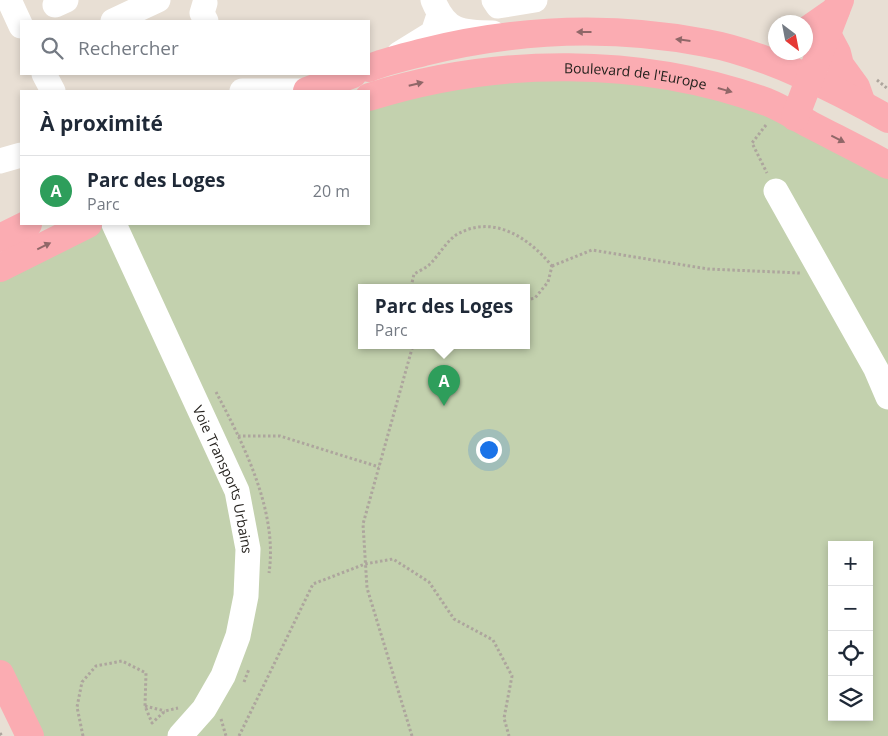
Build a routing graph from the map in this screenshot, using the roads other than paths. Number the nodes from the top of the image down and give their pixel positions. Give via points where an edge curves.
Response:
1 (9, 0) edge
2 (158, 0) edge
3 (494, 0) edge
4 (535, 0) edge
5 (436, 8) edge
6 (827, 19) edge
7 (115, 20) edge
8 (20, 24) edge
9 (525, 33) junction
10 (768, 49) edge
11 (747, 55) junction
12 (374, 66) edge
13 (45, 75) edge
14 (233, 75) edge
15 (350, 75) edge
16 (808, 79) junction
17 (52, 90) edge
18 (240, 90) edge
19 (310, 90) edge
20 (370, 97) edge
21 (862, 104) junction
22 (782, 118) junction
23 (888, 119) edge
24 (20, 155) edge
25 (0, 161) edge
26 (888, 165) edge
27 (776, 192) road end
28 (26, 225) edge
29 (86, 225) edge
30 (114, 225) edge
31 (0, 238) edge
32 (0, 268) edge
33 (888, 397) edge
34 (0, 674) edge
35 (0, 702) edge
36 (16, 736) edge
37 (30, 736) edge
38 (180, 736) edge

1 - 8 street
2 - 7 street
3 - 4 street via 498,6
5 - 9 street via 451,26 464,33
5 - 12 street via 433,34
6 - 16 main road
6 - 21 main road via 840,65 856,87
11 -> 9 main road via 708,43 633,33
9 - 12 main road via 452,45
10 - 11 main road
11 - 16 main road
13 - 17 street
14 - 18 street
15 - 19 main road
16 - 21 main road
16 - 22 main road
20 -> 22 main road, Boulevard de l'Europe via 442,78 535,68 608,68 668,76 720,88 766,102
21 - 23 main road
22 -> 26 main road, Boulevard de l'Europe
24 - 25 street
27 - 33 street via 876,368
28 - 31 main road
32 -> 29 main road
30 - 38 street, Voie Transports Urbains via 237,492 248,549 246,596 238,636 223,676 204,709
34 - 37 main road
35 - 36 main road

